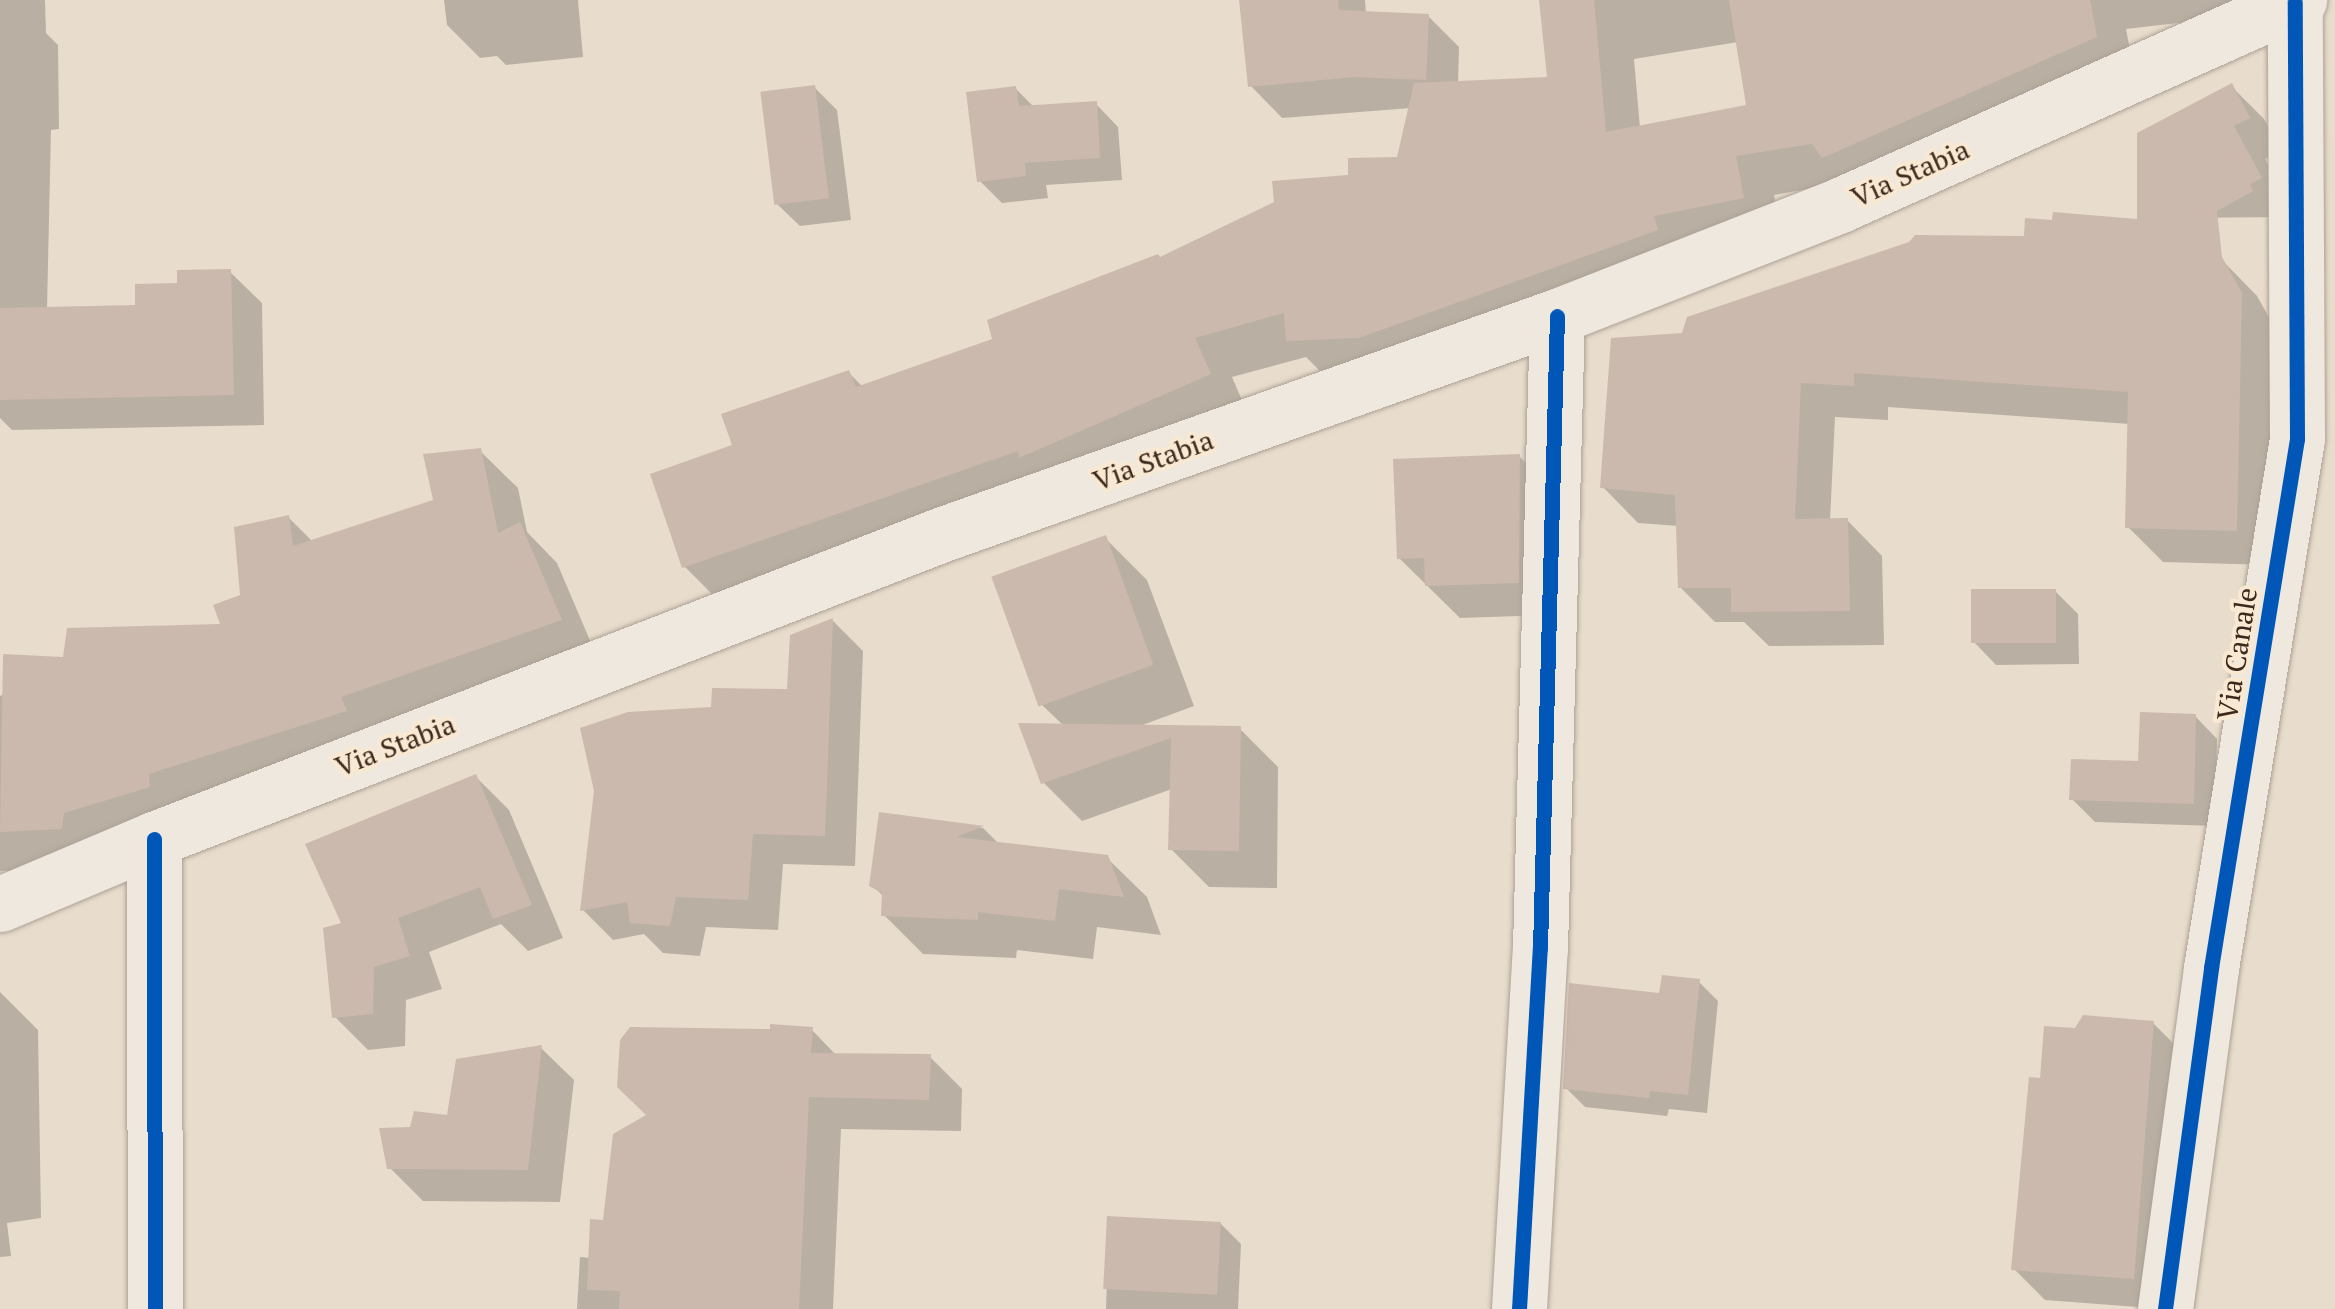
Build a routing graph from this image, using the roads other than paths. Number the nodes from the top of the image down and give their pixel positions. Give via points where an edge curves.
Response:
1 (2297, 1) edge
2 (1557, 316) junction
3 (2314, 471) edge
4 (154, 839) junction
5 (0, 904) edge
6 (155, 1309) edge
7 (1519, 1309) edge
8 (2165, 1309) edge

1 - 2 street, Via Stabia via 1840,204
1 - 3 street, Via Canale via 2297,400
2 - 4 street, Via Stabia via 940,535
2 - 7 street via 1540,948
3 - 8 street, Via Canale via 2211,968
4 - 5 street, Via Stabia
4 - 6 street

